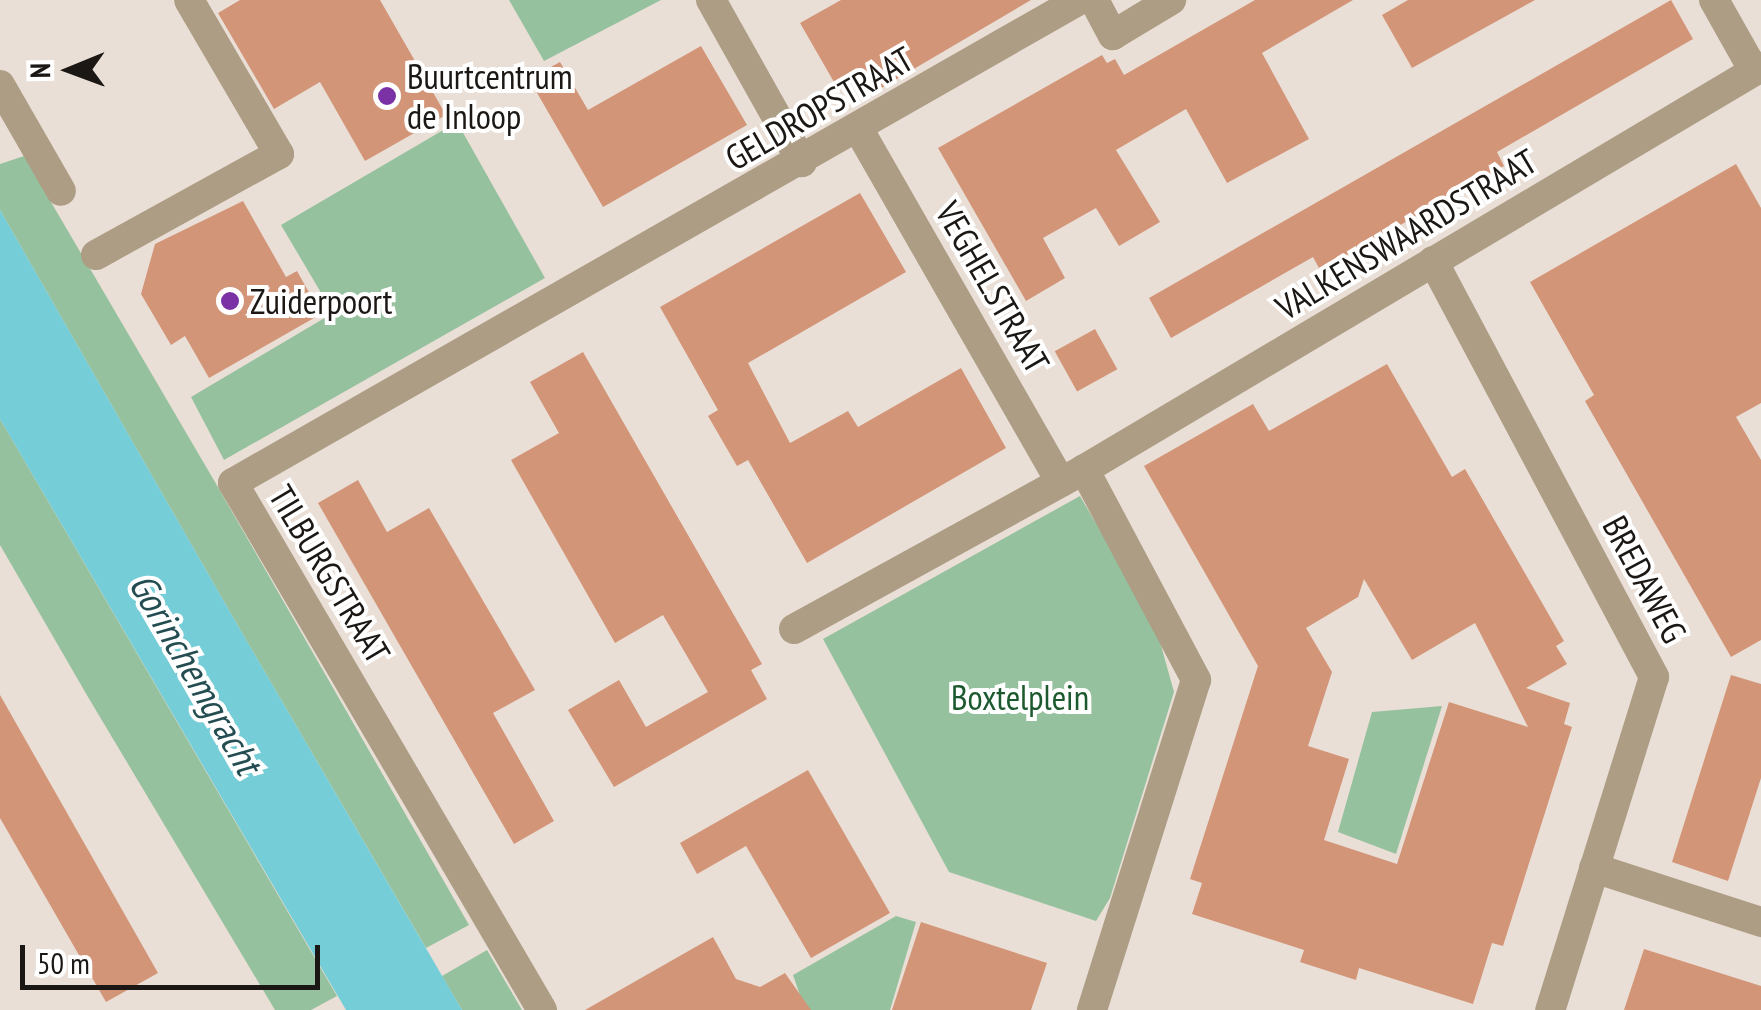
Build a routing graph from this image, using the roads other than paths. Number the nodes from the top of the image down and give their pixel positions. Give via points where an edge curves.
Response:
1 (189, 0) edge
2 (711, 0) edge
3 (1079, 0) edge
4 (1094, 0) edge
5 (1171, 0) edge
6 (1714, 0) edge
7 (1757, 69) edge
8 (4, 103) edge
9 (859, 130) junction
10 (802, 162) junction
11 (61, 191) dead end
12 (96, 255) dead end
13 (1433, 262) junction
14 (595, 278) joint
15 (1078, 472) junction
16 (794, 629) dead end
17 (1594, 868) junction
18 (1761, 922) edge
19 (542, 1010) edge
20 (1092, 1010) edge
21 (1550, 1010) edge

1 - 12 street via 279,154
2 - 10 street
3 - 9 street, GELDROPSTRAAT
4 - 5 street via 1113,36
6 - 7 street
7 - 13 street, VALKENSWAARDSTRAAT
8 - 11 street
9 - 10 street, GELDROPSTRAAT
9 - 15 street, VEGHELSTRAAT
10 - 14 street, GELDROPSTRAAT
13 - 15 street, VALKENSWAARDSTRAAT
13 - 17 street, BREDAWEG via 1654,676
14 - 19 street, TILBURGSTRAAT via 233,483
15 - 16 street
15 - 20 street via 1196,680
17 - 18 street
17 - 21 street, BREDAWEG

